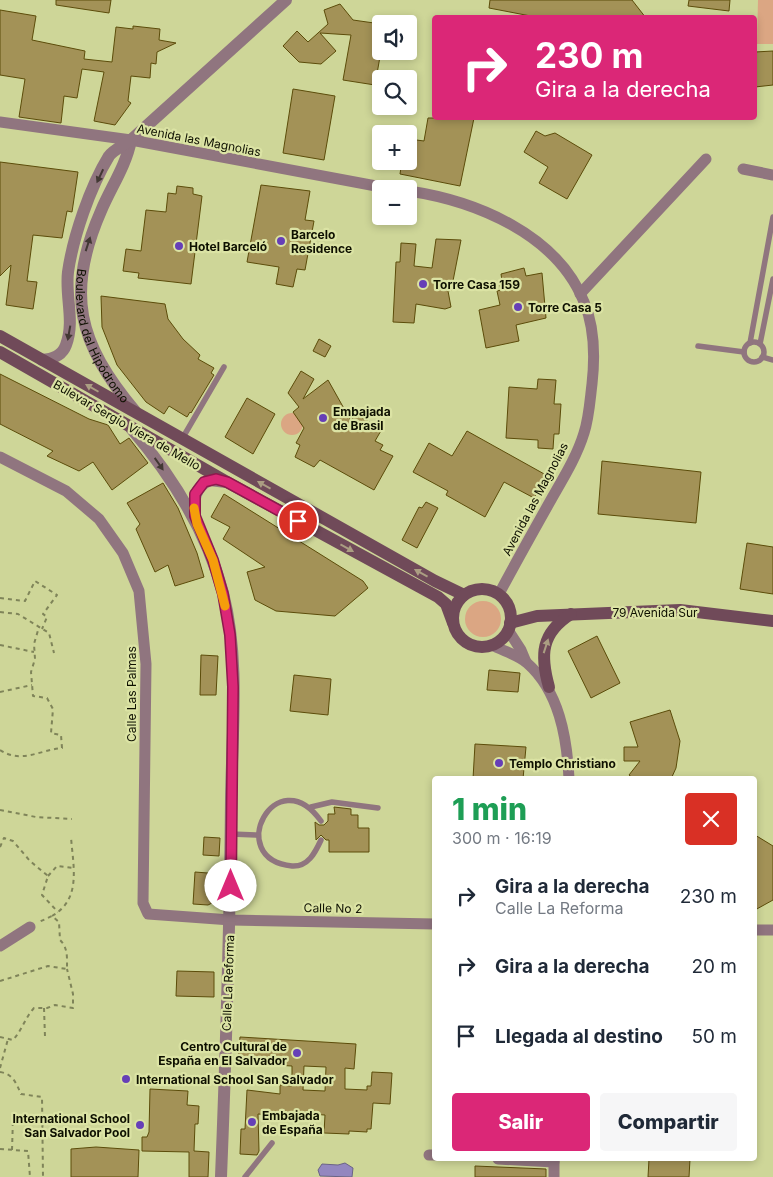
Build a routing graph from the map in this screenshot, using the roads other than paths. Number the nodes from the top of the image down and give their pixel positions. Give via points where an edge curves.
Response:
1 (286, 0) edge
2 (0, 122) edge
3 (131, 140) junction
4 (706, 159) dead end
5 (743, 169) dead end
6 (773, 174) edge
7 (372, 185) edge
8 (417, 192) edge
9 (773, 218) edge
10 (74, 274) junction
11 (773, 279) edge
12 (580, 294) junction
13 (0, 336) edge
14 (750, 343) junction
15 (760, 344) junction
16 (698, 346) dead end
17 (0, 352) edge
18 (744, 352) junction
19 (762, 357) junction
20 (42, 360) junction
21 (773, 360) edge
22 (224, 368) dead end
23 (138, 415) junction
24 (130, 426) junction
25 (182, 440) junction
26 (0, 457) edge
27 (227, 482) junction
28 (197, 524) junction
29 (464, 595) junction
30 (502, 598) junction
31 (571, 614) junction
32 (537, 616) junction
33 (773, 621) edge
34 (453, 623) junction
35 (509, 627) junction
36 (492, 645) junction
37 (526, 662) junction
38 (549, 687) junction
39 (569, 776) edge
40 (311, 807) junction
41 (378, 808) dead end
42 (321, 821) dead end
43 (231, 834) junction
44 (257, 835) junction
45 (321, 840) dead end
46 (231, 920) junction
47 (432, 924) edge
48 (30, 926) road end
49 (757, 930) edge
50 (773, 930) edge
51 (0, 946) edge
52 (272, 1143) dead end
53 (554, 1161) edge
54 (221, 1177) edge
55 (245, 1177) edge
56 (554, 1177) edge

1 - 3 street
2 - 3 street, Avenida las Magnolias
3 - 7 street, Avenida las Magnolias
3 - 10 street, Boulevard del Hipódromo via 127,158
4 - 12 street
5 - 6 street
8 - 12 street, Avenida las Magnolias via 436,195 485,212 527,234 564,266
9 - 14 lane
10 -> 20 street, Boulevard del Hipódromo via 66,345 56,357
10 - 23 street, Boulevard del Hipódromo via 84,326 93,350
11 - 15 lane
12 - 30 street, Avenida las Magnolias via 590,320 594,360 585,432
13 - 20 main road, Bulevar Sergio Viera de Mello
14 - 15 lane
14 - 18 lane
15 - 19 lane
16 - 18 lane
17 - 24 main road, Bulevar Sergio Viera de Mello
18 - 19 lane via 751,361
19 - 21 lane
23 -> 20 main road, Bulevar Sergio Viera de Mello
22 - 25 lane
23 - 25 main road, Bulevar Sergio Viera de Mello
24 - 27 main road, Bulevar Sergio Viera de Mello
24 -> 28 street, Calle La Reforma via 161,466
29 -> 25 main road, Bulevar Sergio Viera de Mello
26 - 46 street, Calle Las Palmas via 82,502 110,534 132,570 139,591 146,664 144,909 155,916
27 - 28 street, Calle La Reforma via 210,480 198,488 194,502
27 -> 34 main road, Bulevar Sergio Viera de Mello via 438,597 446,604
28 - 43 street, Calle La Reforma via 223,594 230,635 233,687
29 - 30 main road via 481,589
29 - 34 main road via 455,607
30 - 32 main road, 79 Avenida Sur
30 - 35 main road via 510,611
31 - 32 main road, 79 Avenida Sur
31 - 33 main road, 79 Avenida Sur via 680,610
38 -> 31 main road via 542,662 546,641 554,628
32 - 35 main road, 79 Avenida Sur
34 - 36 main road via 460,638 467,643 479,647
35 - 36 main road via 500,641
35 - 37 street
36 - 37 street
37 - 38 street
38 - 39 street via 563,728
40 - 41 lane via 332,802
40 - 42 lane
40 - 44 lane via 294,800 276,804 262,816
43 - 44 lane
43 - 46 street, Calle La Reforma
44 - 45 lane via 264,853 278,864 297,866 313,858
46 - 47 street, Calle No 2
46 - 54 street, Calle La Reforma
48 - 51 street
49 - 50 street
52 - 55 lane
53 - 56 street

